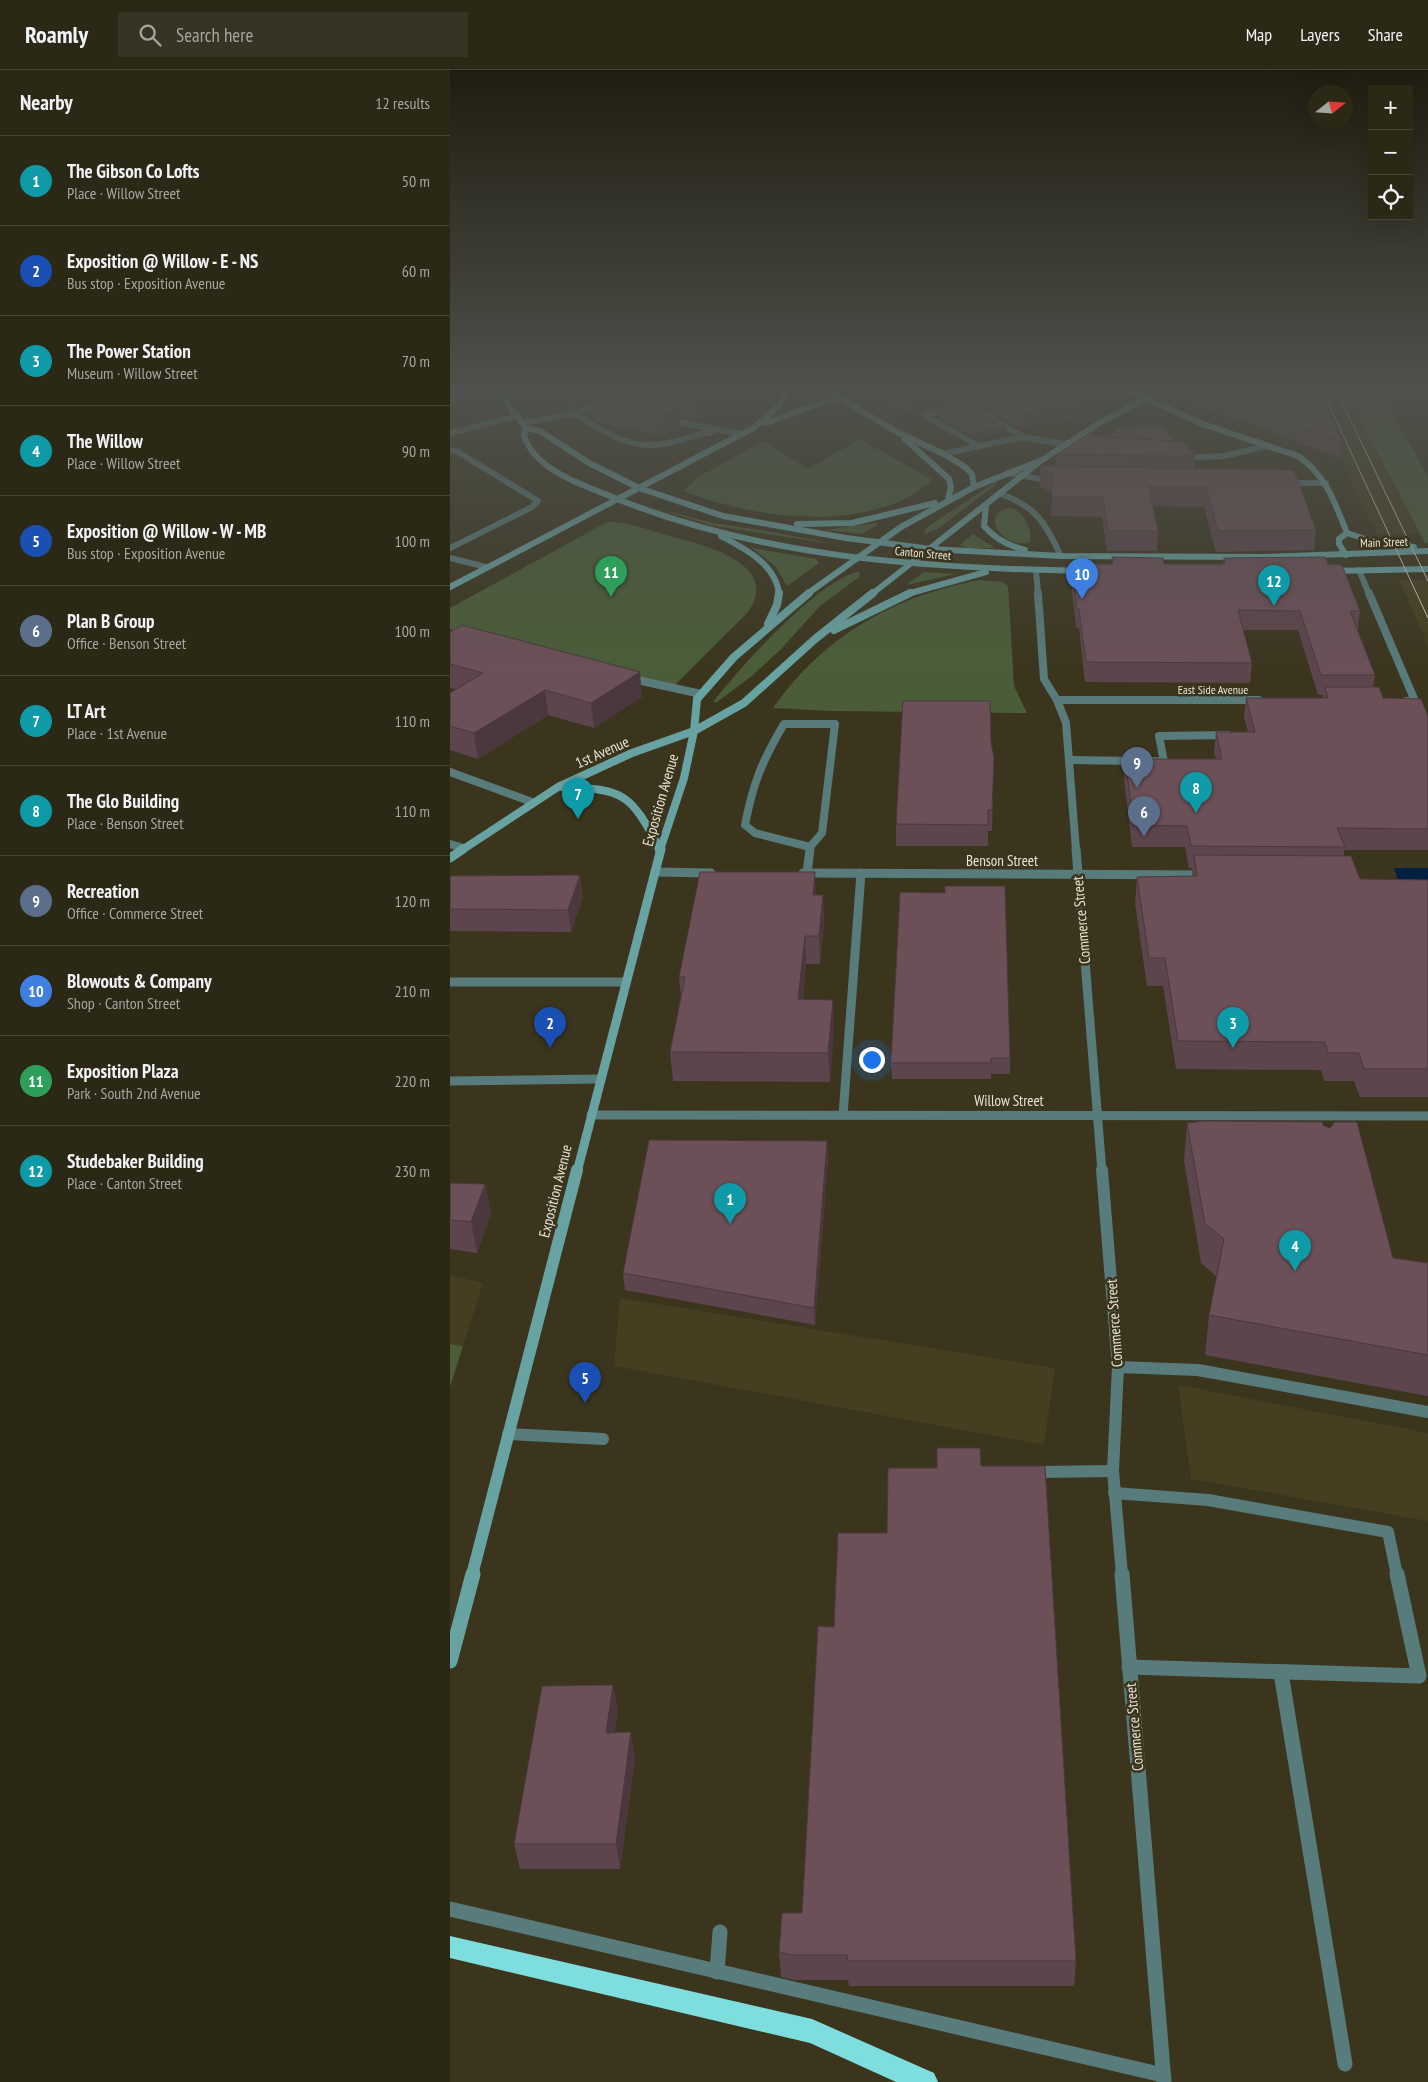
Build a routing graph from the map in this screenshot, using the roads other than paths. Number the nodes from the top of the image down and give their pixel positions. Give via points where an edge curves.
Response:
1 (1326, 483) edge
2 (510, 484) edge
3 (581, 484) edge
4 (631, 484) edge
5 (647, 484) edge
6 (950, 484) edge
7 (974, 484) edge
8 (982, 484) edge
9 (1013, 484) edge
10 (974, 487) junction
11 (639, 488) junction
12 (1001, 494) junction
13 (948, 500) junction
14 (616, 501) junction
15 (986, 506) junction
16 (768, 524) junction
17 (712, 531) junction
18 (1347, 533) junction
19 (876, 543) junction
20 (450, 548) edge
21 (931, 549) junction
22 (1428, 550) edge
23 (1346, 555) junction
24 (1061, 556) junction
25 (856, 557) junction
26 (450, 558) edge
27 (912, 564) junction
28 (486, 567) junction
29 (1428, 568) edge
30 (999, 570) junction
31 (1036, 570) junction
32 (1360, 570) junction
33 (1096, 571) edge
34 (1323, 571) edge
35 (450, 587) edge
36 (767, 628) junction
37 (815, 639) junction
38 (623, 676) edge
39 (701, 694) junction
40 (1057, 700) junction
41 (1270, 700) edge
42 (1399, 701) edge
43 (694, 731) junction
44 (1235, 735) edge
45 (1069, 760) junction
46 (450, 772) edge
47 (558, 787) junction
48 (532, 802) junction
49 (450, 844) edge
50 (810, 847) junction
51 (464, 848) junction
52 (660, 851) junction
53 (450, 858) edge
54 (655, 872) junction
55 (720, 873) edge
56 (861, 873) junction
57 (1078, 874) junction
58 (1211, 874) edge
59 (450, 982) edge
60 (626, 982) junction
61 (600, 1079) junction
62 (450, 1080) edge
63 (591, 1115) junction
64 (843, 1115) junction
65 (1098, 1115) junction
66 (1428, 1116) edge
67 (1118, 1367) junction
68 (1428, 1412) edge
69 (508, 1434) junction
70 (603, 1439) dead end
71 (1113, 1471) junction
72 (1040, 1472) edge
73 (1114, 1493) junction
74 (450, 1661) edge
75 (1129, 1667) junction
76 (1282, 1673) junction
77 (450, 1910) edge
78 (720, 1932) dead end
79 (450, 1947) edge
80 (717, 1972) junction
81 (1345, 2064) dead end
82 (1163, 2079) edge
83 (925, 2082) edge

1 - 18 main road, Main Street
2 - 20 street via 538,501 537,505
3 - 14 main road, Canton Street
4 - 11 main road, Canton Street
5 - 11 main road
6 - 13 main road
7 - 10 main road
8 - 10 main road, Exposition Avenue
9 - 12 main road, Exposition Avenue
10 - 13 main road, Exposition Avenue
11 - 14 main road
11 - 16 main road, Canton Street via 695,508
12 - 15 main road, Exposition Avenue
12 - 24 street via 1032,507 1043,520
13 - 16 main road via 852,523
13 - 19 main road, Exposition Avenue
14 - 17 main road, Canton Street via 679,524
14 - 28 main road
15 - 21 main road, Exposition Avenue
15 - 24 main road via 984,526 995,538 1015,547
16 - 19 main road, Canton Street
17 - 25 main road, Canton Street
17 - 36 main road via 756,556 770,572 778,588 779,601
18 - 22 main road via 1380,544
18 - 23 main road, Main Street via 1339,539
19 - 21 main road, Canton Street
19 - 25 main road, Exposition Avenue
21 - 24 main road, Canton Street
21 - 27 main road, Exposition Avenue
22 - 23 main road, Main Street
23 - 24 main road, Canton Street
25 - 27 main road, Canton Street
25 - 36 main road, Exposition Avenue
26 - 28 street
27 - 30 main road, Canton Street
27 - 37 main road, Exposition Avenue
28 - 35 main road
29 - 32 main road, Main Street
30 - 31 main road, Canton Street
30 - 37 main road via 914,591
31 - 33 main road, Canton Street
31 - 40 street, Commerce Street via 1041,666 1044,679
32 - 34 main road
32 - 42 street via 1415,701
36 - 39 main road, Exposition Avenue via 734,657
37 - 43 main road, Exposition Avenue via 744,703
38 - 39 street
39 - 43 main road, Exposition Avenue via 697,698
40 - 41 street, East Side Avenue
40 - 45 street, Commerce Street via 1066,723
43 - 47 main road, 1st Avenue via 632,753
43 - 52 main road, Exposition Avenue via 684,778
44 - 45 street via 1160,736 1164,762
45 - 57 street, Commerce Street
46 - 48 street
47 - 48 main road, 1st Avenue
47 - 52 main road via 612,789 623,794 639,809
48 - 51 main road, 1st Avenue
49 - 51 street
50 - 50 street via 822,833 834,724 784,724 752,788 745,825 755,833
50 - 56 street, Benson Street via 802,873
51 - 53 main road, 1st Avenue
52 - 54 main road, Exposition Avenue
54 - 55 street
54 - 60 main road, Exposition Avenue
56 - 57 street, Benson Street
56 - 64 street
57 - 58 street, Benson Street
57 - 65 street, Commerce Street
59 - 60 street
60 - 61 main road, Exposition Avenue
61 - 62 street
61 - 63 main road, Exposition Avenue
63 - 64 street, Willow Street
63 - 69 main road, Exposition Avenue
64 - 65 street, Willow Street
65 - 66 street, Willow Street via 1313,1120
65 - 67 street, Commerce Street
67 - 68 street via 1198,1370
67 - 71 street, Commerce Street
69 - 70 street
69 - 74 main road, Exposition Avenue
71 - 72 street
71 - 73 street, Commerce Street
73 - 75 street, Commerce Street
73 - 76 street via 1208,1500 1388,1532 1419,1676
75 - 76 street
75 - 82 street, Commerce Street
76 - 81 street
77 - 80 street
78 - 80 street
79 - 83 highway via 812,2032
80 - 82 street

